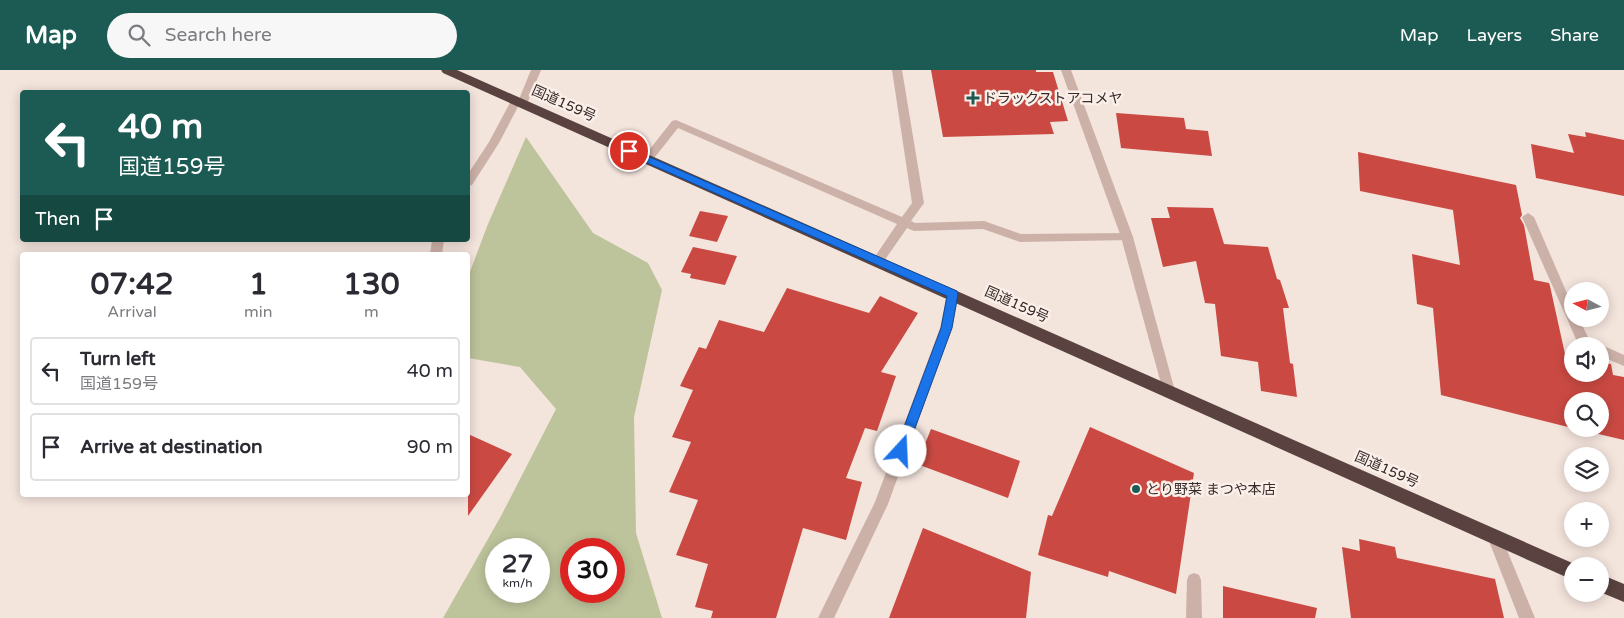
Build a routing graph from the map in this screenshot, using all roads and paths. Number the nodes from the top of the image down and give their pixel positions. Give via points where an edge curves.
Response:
1 (447, 70) edge
2 (536, 70) edge
3 (897, 70) edge
4 (1066, 70) edge
5 (519, 102) junction
6 (647, 159) junction
7 (470, 179) edge
8 (1528, 217) dead end
9 (905, 222) junction
10 (1127, 237) junction
11 (878, 261) junction
12 (953, 294) junction
13 (1564, 298) edge
14 (1609, 354) edge
15 (1624, 361) edge
16 (1169, 391) junction
17 (1494, 536) junction
18 (1564, 567) edge
19 (1194, 580) dead end
20 (1609, 587) edge
21 (1624, 593) edge
22 (826, 618) edge
23 (1194, 618) edge
24 (1527, 618) edge

1 - 5 highway, 国道159号
2 - 5 street
3 - 9 street via 918,203
4 - 10 street
5 - 6 highway, 国道159号
5 - 7 street
6 - 9 street via 676,123
6 - 11 highway, 国道159号
8 - 13 street
9 - 10 street via 914,227 984,225 1020,238
9 - 11 street
10 - 16 street
11 - 12 highway, 国道159号
12 - 16 highway, 国道159号
12 - 22 street via 946,328 881,504
14 - 15 street
16 - 17 highway, 国道159号
17 - 18 highway, 国道159号
17 - 24 street
19 - 23 street
20 - 21 highway

